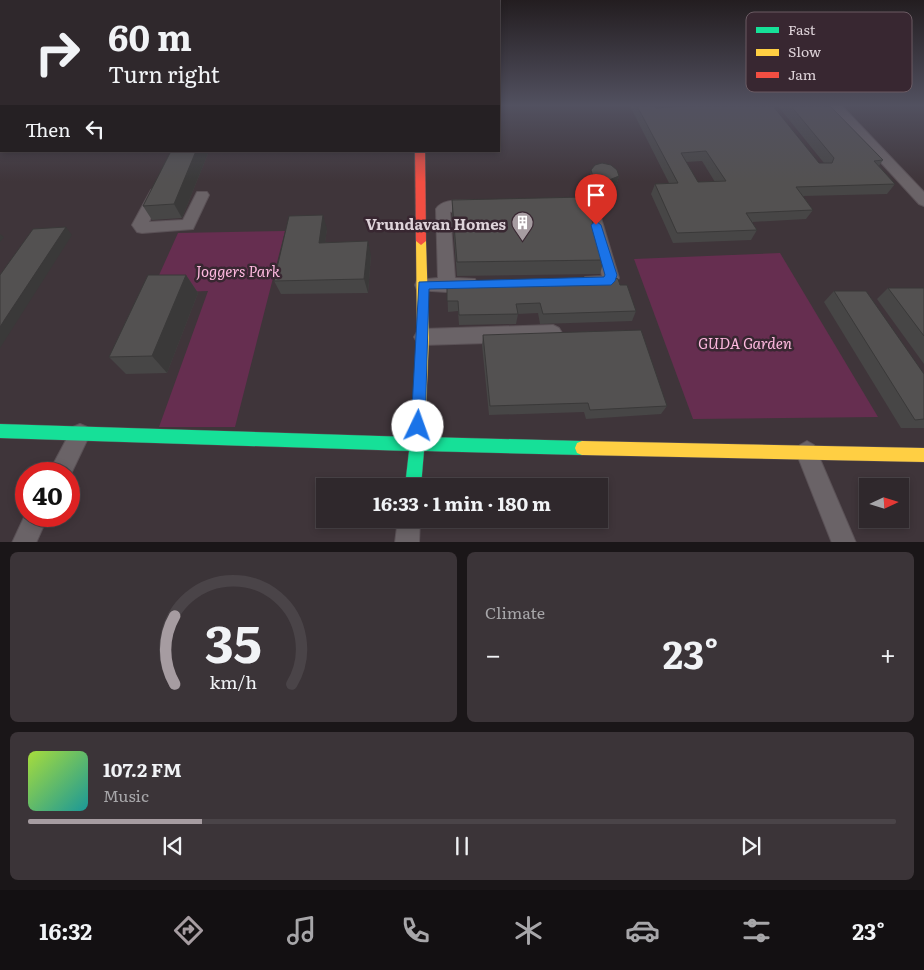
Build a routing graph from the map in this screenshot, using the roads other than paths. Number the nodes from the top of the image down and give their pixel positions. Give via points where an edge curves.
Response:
1 (859, 131) edge
2 (420, 152) edge
3 (160, 184) edge
4 (202, 195) dead end
5 (924, 201) edge
6 (554, 204) edge
7 (488, 205) edge
8 (444, 220) junction
9 (422, 222) junction
10 (577, 282) edge
11 (487, 284) edge
12 (423, 285) junction
13 (447, 285) junction
14 (573, 332) edge
15 (423, 336) junction
16 (0, 431) edge
17 (80, 434) junction
18 (417, 444) junction
19 (808, 452) junction
20 (924, 455) edge
21 (65, 462) edge
22 (414, 478) edge
23 (32, 527) edge
24 (408, 528) edge
25 (24, 542) edge
26 (407, 542) edge
27 (844, 542) edge

1 - 5 street
2 - 9 street
3 - 4 street via 140,225 142,228 188,225
6 - 10 street via 589,205 611,275 606,282
7 - 8 street via 446,207
8 - 9 street
8 - 13 street
9 - 12 street
11 - 13 street
12 - 13 street
12 - 15 street
14 - 15 street
15 - 18 street
16 - 17 street
17 - 18 street
17 - 21 street
18 - 19 street
18 - 22 street
19 - 20 street
19 - 27 street
23 - 25 street
24 - 26 street

